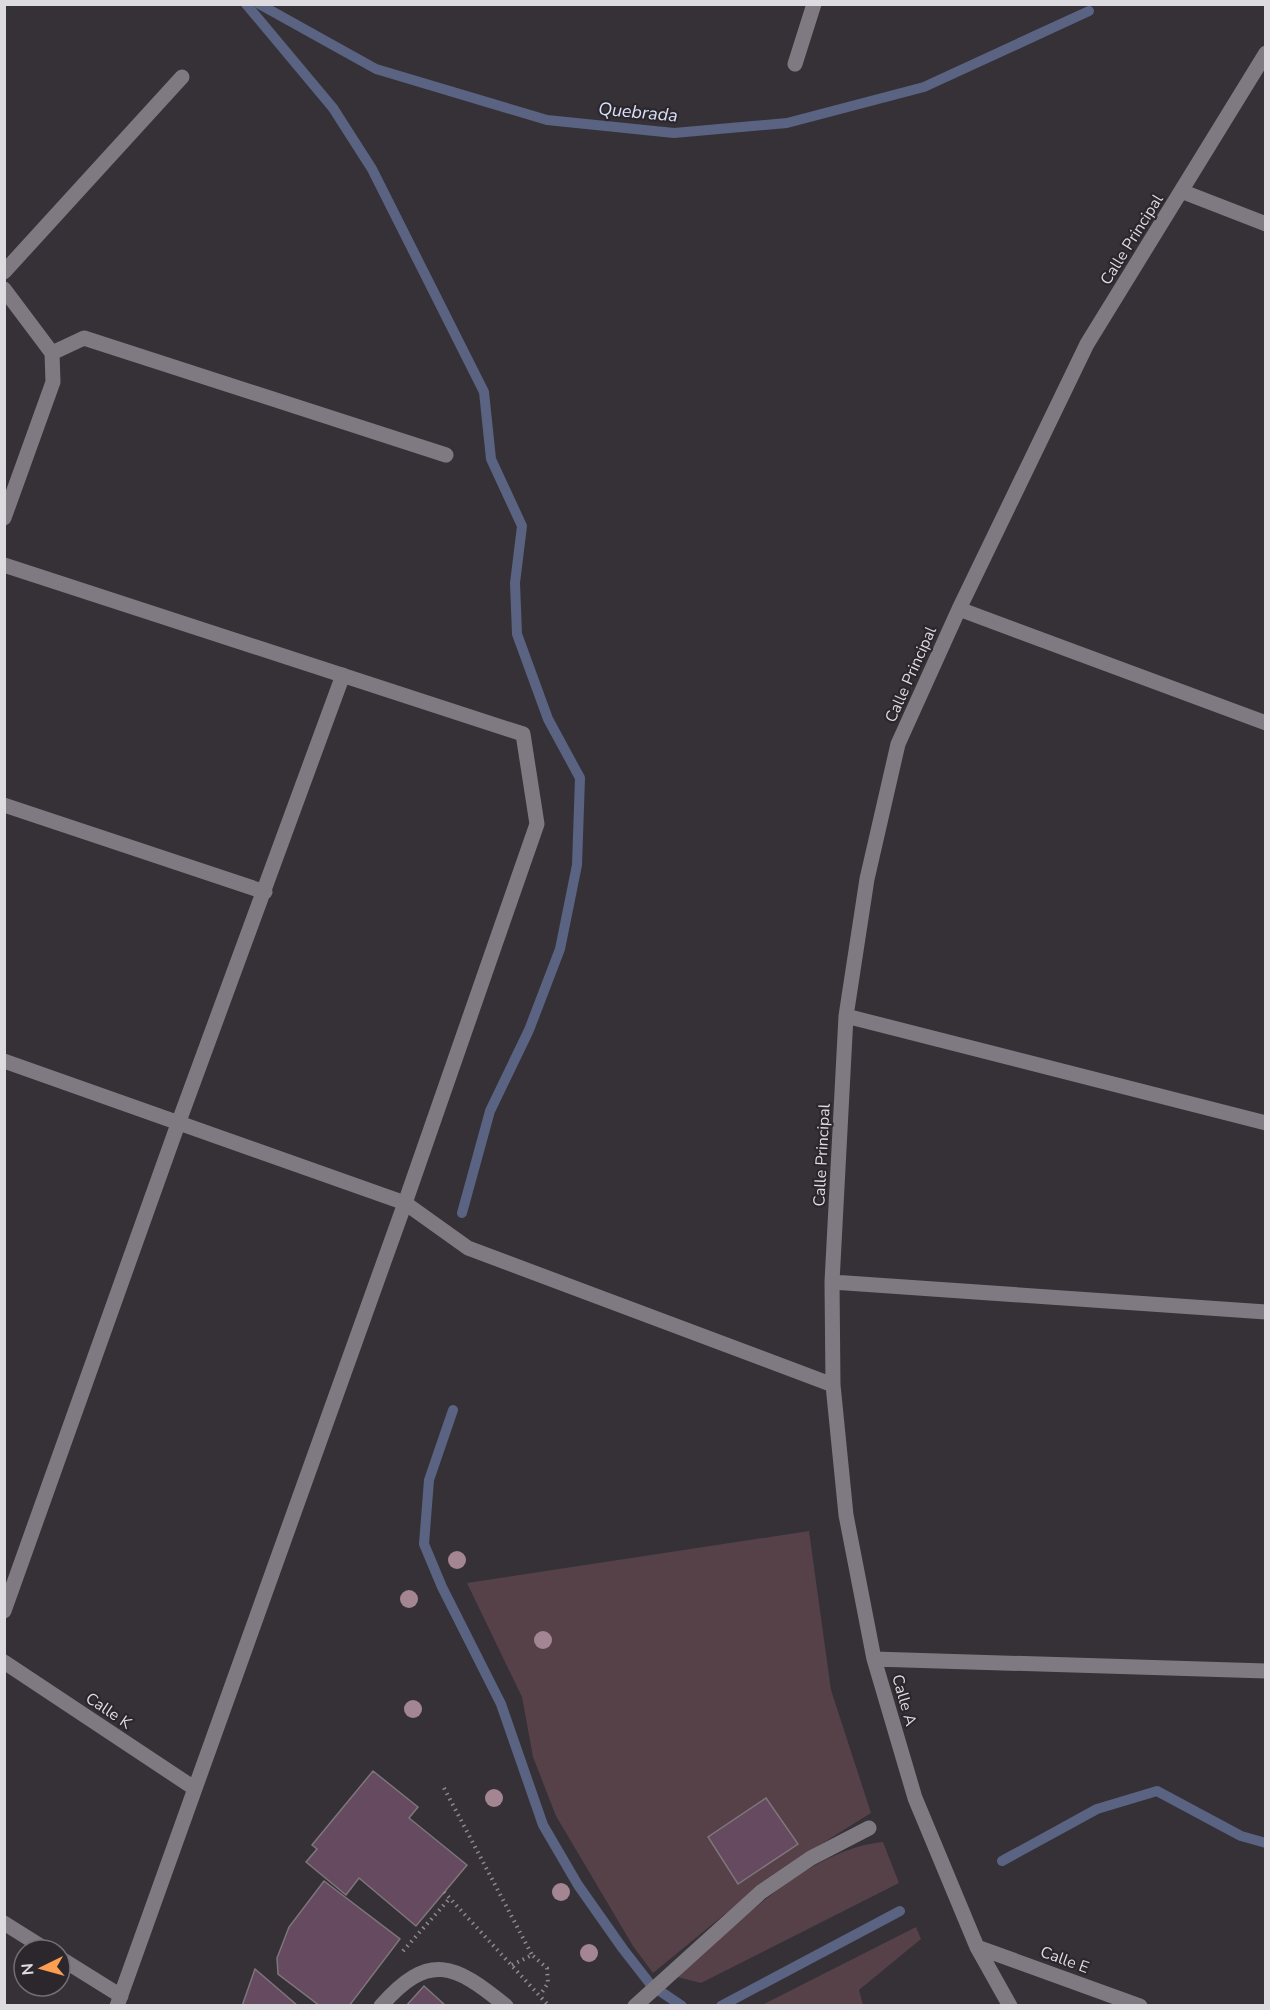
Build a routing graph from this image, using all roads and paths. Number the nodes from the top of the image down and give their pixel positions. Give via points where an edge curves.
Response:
1 (814, 4) edge
2 (1266, 53) edge
3 (795, 64) dead end
4 (182, 77) dead end
5 (1181, 191) junction
6 (1266, 224) edge
7 (4, 272) edge
8 (4, 289) edge
9 (52, 353) junction
10 (446, 455) dead end
11 (4, 518) edge
12 (4, 565) edge
13 (959, 609) junction
14 (343, 675) junction
15 (1266, 723) edge
16 (4, 805) edge
17 (265, 892) junction
18 (846, 1016) junction
19 (4, 1061) edge
20 (1266, 1123) edge
21 (178, 1124) junction
22 (405, 1203) junction
23 (832, 1282) junction
24 (1266, 1312) edge
25 (833, 1385) junction
26 (4, 1611) edge
27 (874, 1659) junction
28 (4, 1662) edge
29 (1266, 1671) edge
30 (194, 1788) junction
31 (444, 1788) dead end
32 (869, 1828) dead end
33 (444, 1892) dead end
34 (4, 1923) edge
35 (28, 1938) edge
36 (977, 1947) junction
37 (532, 1955) junction
38 (512, 1965) junction
39 (72, 1967) edge
40 (540, 1995) junction
41 (119, 2001) edge
42 (635, 2005) edge
43 (381, 2006) edge
44 (506, 2006) edge
45 (549, 2006) edge
46 (1010, 2006) edge
47 (1140, 2006) edge

1 - 3 street
2 - 5 street, Calle Principal
4 - 7 street
5 - 6 street
5 - 13 street, Calle Principal via 1087,344
8 - 9 street
9 - 10 street via 84,338
9 - 11 street via 53,382
12 - 14 street
13 - 15 street
13 - 18 street, Calle Principal via 898,744 867,879
14 - 17 street
14 - 22 street via 523,734 537,824
16 - 17 street
17 - 21 street
18 - 20 street
18 - 23 street, Calle Principal
19 - 21 street
21 - 22 street
21 - 26 street
22 - 25 street via 468,1248
22 - 30 street
23 - 24 street
23 - 25 street, Calle Principal
25 - 27 street, Calle A via 846,1515
27 - 29 street
27 - 36 street, Calle A via 915,1798
28 - 30 street, Calle K
30 - 41 street
31 - 37 path
32 - 42 street via 812,1858 761,1892
33 - 38 path
34 - 35 street
36 - 46 street, Calle A
36 - 47 street, Calle E
37 - 38 path
37 - 40 path via 547,1968 548,1983
38 - 40 path
39 - 41 street
40 - 45 path
43 - 44 street via 402,1982 428,1970 454,1970

